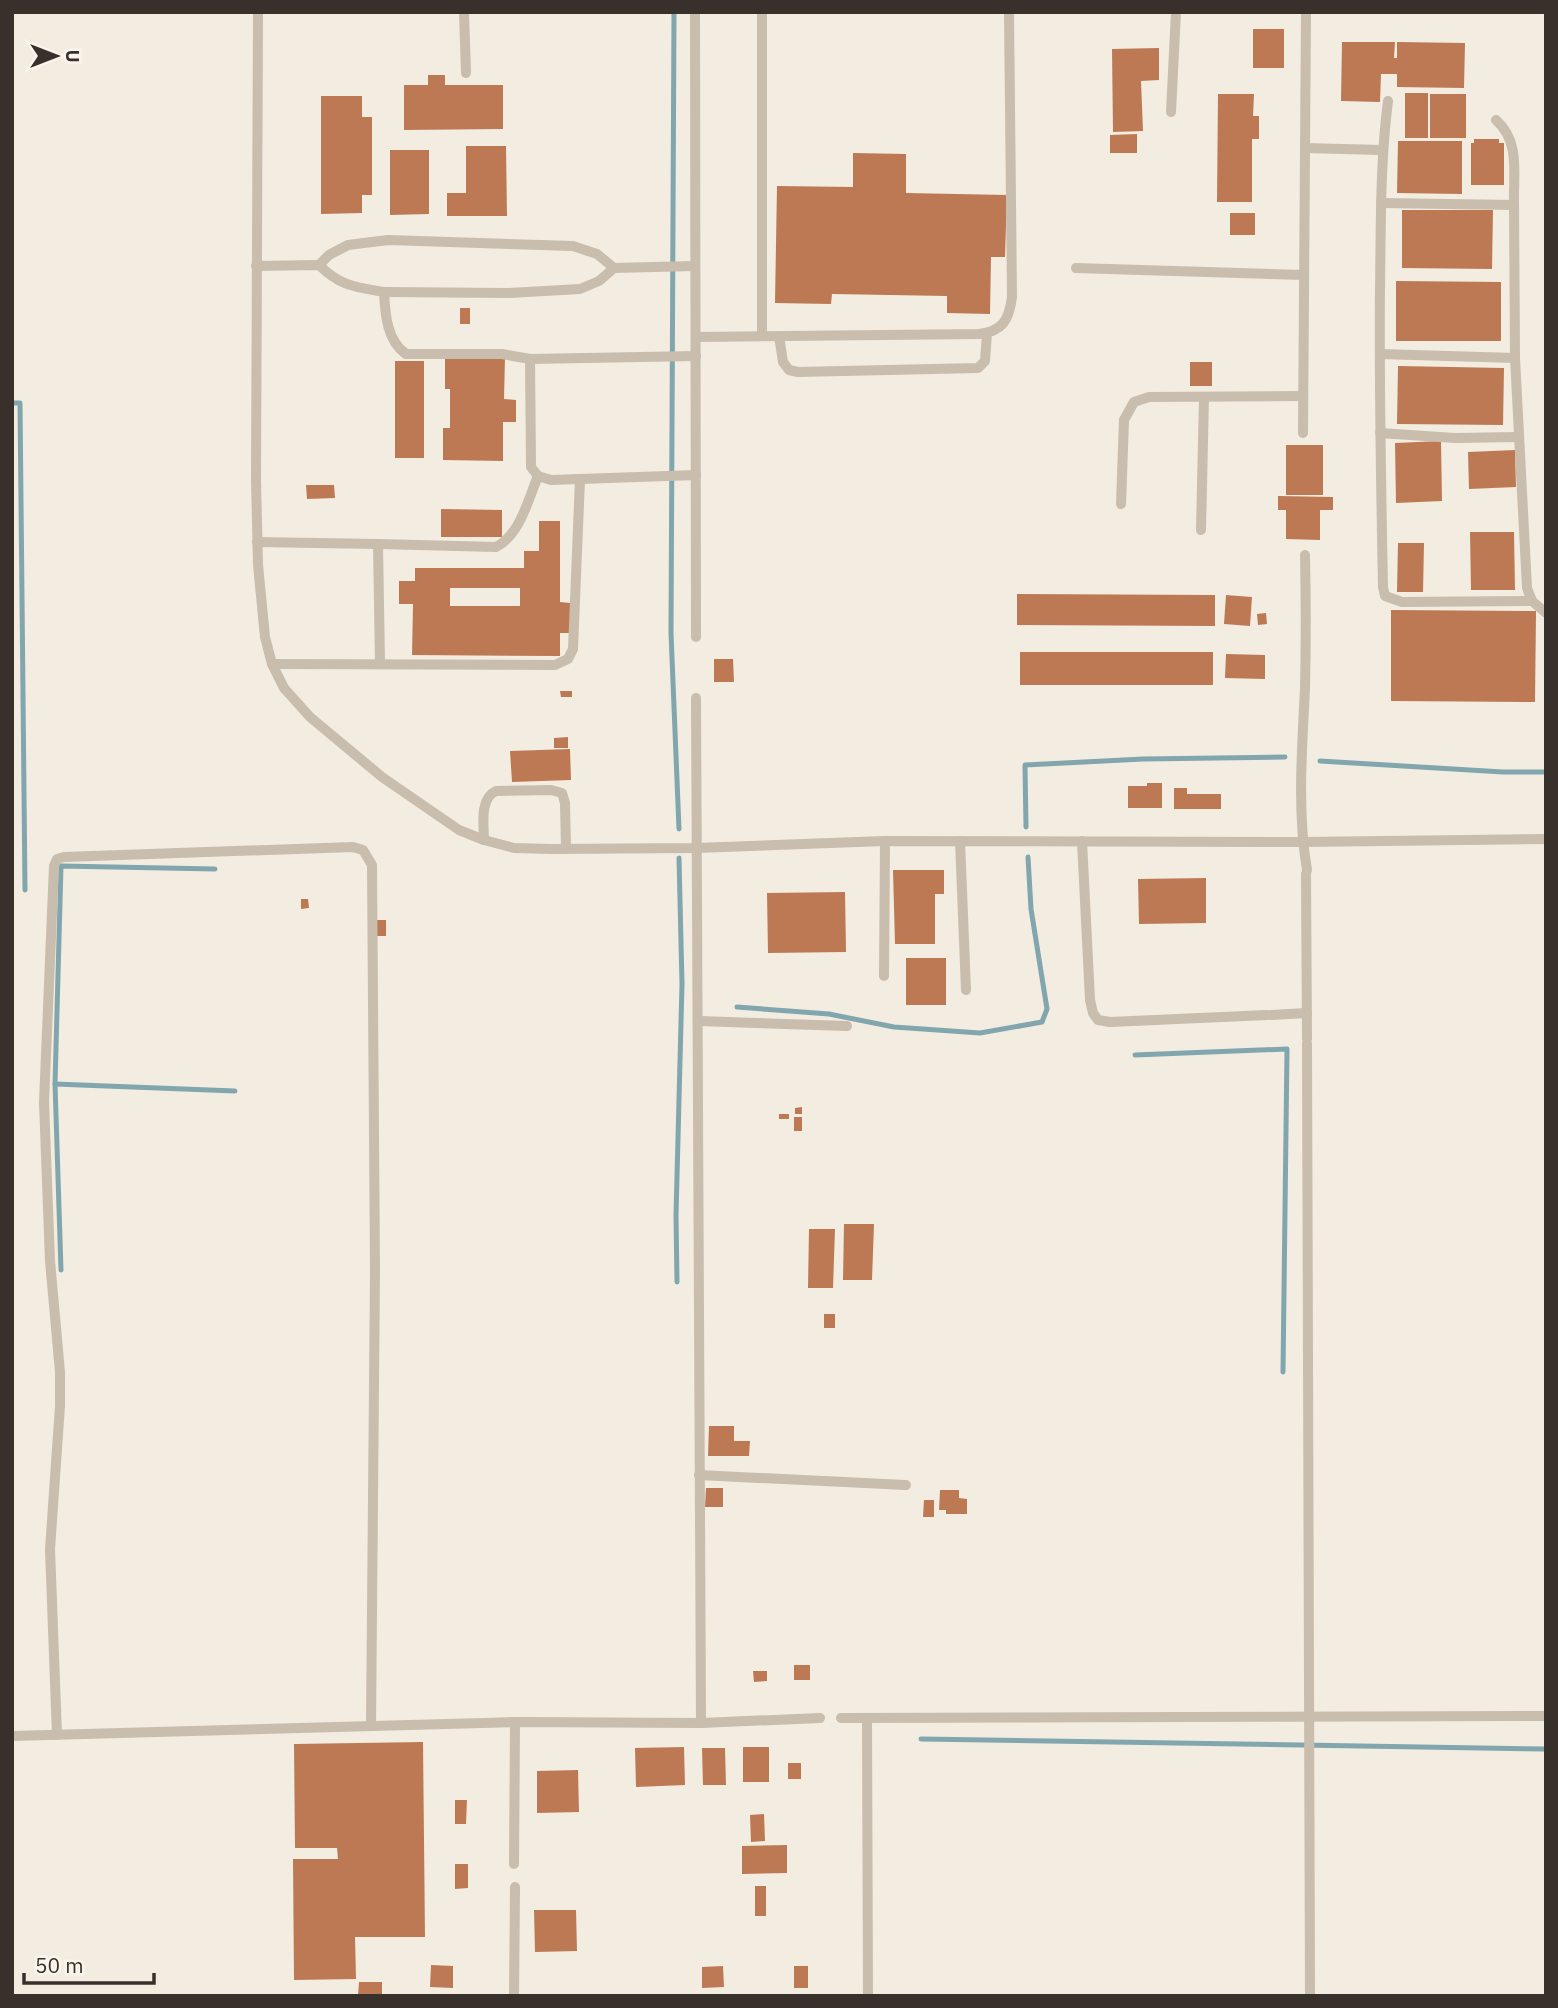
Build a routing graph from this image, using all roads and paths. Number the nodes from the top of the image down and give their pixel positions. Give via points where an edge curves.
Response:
1 (258, 12) edge
2 (464, 12) edge
3 (695, 12) edge
4 (762, 12) edge
5 (1009, 12) edge
6 (1176, 12) edge
7 (1306, 12) edge
8 (466, 73) dead end
9 (1388, 101) dead end
10 (1171, 112) dead end
11 (1496, 120) dead end
12 (1305, 148) junction
13 (1381, 150) junction
14 (1381, 203) junction
15 (1514, 205) junction
16 (319, 265) junction
17 (256, 266) junction
18 (694, 266) junction
19 (614, 268) junction
20 (1076, 268) dead end
21 (1304, 275) junction
22 (384, 292) junction
23 (986, 333) junction
24 (762, 336) junction
25 (779, 336) junction
26 (696, 337) junction
27 (1380, 354) junction
28 (696, 356) junction
29 (1515, 358) junction
30 (530, 359) junction
31 (1303, 396) junction
32 (1204, 397) junction
33 (1303, 433) dead end
34 (1380, 433) junction
35 (1519, 438) junction
36 (696, 475) junction
37 (538, 476) junction
38 (580, 479) junction
39 (1121, 505) dead end
40 (1201, 530) dead end
41 (257, 542) junction
42 (378, 544) junction
43 (1305, 555) dead end
44 (1532, 601) junction
45 (1546, 612) edge
46 (696, 637) dead end
47 (272, 664) junction
48 (380, 664) junction
49 (696, 698) dead end
50 (1546, 839) edge
51 (484, 840) junction
52 (885, 841) junction
53 (960, 841) junction
54 (1082, 841) junction
55 (1302, 842) junction
56 (697, 848) junction
57 (566, 849) junction
58 (884, 976) dead end
59 (966, 990) dead end
60 (1307, 1013) junction
61 (698, 1021) junction
62 (847, 1026) dead end
63 (699, 1475) junction
64 (906, 1485) dead end
65 (1546, 1716) edge
66 (1310, 1717) junction
67 (820, 1718) dead end
68 (841, 1718) dead end
69 (867, 1719) junction
70 (514, 1722) junction
71 (701, 1723) junction
72 (371, 1726) junction
73 (57, 1735) junction
74 (12, 1736) edge
75 (514, 1864) dead end
76 (515, 1887) dead end
77 (514, 1996) edge
78 (868, 1996) edge
79 (1310, 1996) edge

1 - 17 lane
2 - 8 lane
3 - 18 lane
4 - 24 lane
5 - 23 lane via 1012,297 1006,322
6 - 10 lane
7 - 12 lane
9 - 13 lane
11 - 15 lane via 1511,138
12 - 13 lane
12 - 21 lane
13 - 14 lane
14 - 15 lane
14 - 27 lane
15 - 29 lane
16 - 17 lane
16 - 19 lane via 348,245 388,240 573,246 597,254
16 - 22 lane via 348,286
17 - 41 lane
18 - 19 lane
18 - 26 lane
19 - 22 lane via 580,289
20 - 21 lane
21 - 31 lane
22 - 30 lane via 390,333 405,354 515,354
23 - 25 lane
23 - 25 lane via 985,361 978,368 811,372 787,368
24 - 25 lane
24 - 26 lane
26 - 28 lane
27 - 29 lane
27 - 34 lane
28 - 30 lane
28 - 36 lane
29 - 35 lane
30 - 37 lane via 531,467
31 - 32 lane
31 - 33 lane
32 - 39 lane via 1149,397 1134,402 1124,420
32 - 40 lane
34 - 35 lane
34 - 44 lane via 1385,596 1402,602
35 - 44 lane via 1527,588
36 - 38 lane
36 - 46 lane
37 - 38 lane
37 - 42 lane via 515,530 496,547
38 - 48 lane via 573,649 568,659 555,665
41 - 42 lane
41 - 47 lane via 260,606
42 - 48 lane
43 - 55 lane
44 - 45 lane
47 - 48 lane
47 - 51 lane via 284,688 345,748 417,803 458,830
49 - 56 lane
50 - 55 lane
51 - 57 lane via 514,848
51 - 57 lane via 489,794 551,790 562,793 565,803
52 - 53 lane
52 - 56 lane
52 - 58 lane
53 - 54 lane
53 - 59 lane
54 - 55 lane
54 - 60 lane via 1090,1000 1098,1020
55 - 60 lane
56 - 57 lane
56 - 61 lane
60 - 66 lane
61 - 62 lane
61 - 63 lane
63 - 64 lane
63 - 71 lane
65 - 66 lane
66 - 69 lane
66 - 79 lane
67 - 71 lane
68 - 69 lane
69 - 78 lane
70 - 71 lane
70 - 72 lane
70 - 75 lane
72 - 73 lane
72 - 73 lane via 372,865 363,850 353,847 64,857 54,866 44,1102 60,1372 50,1549
73 - 74 lane
76 - 77 lane

